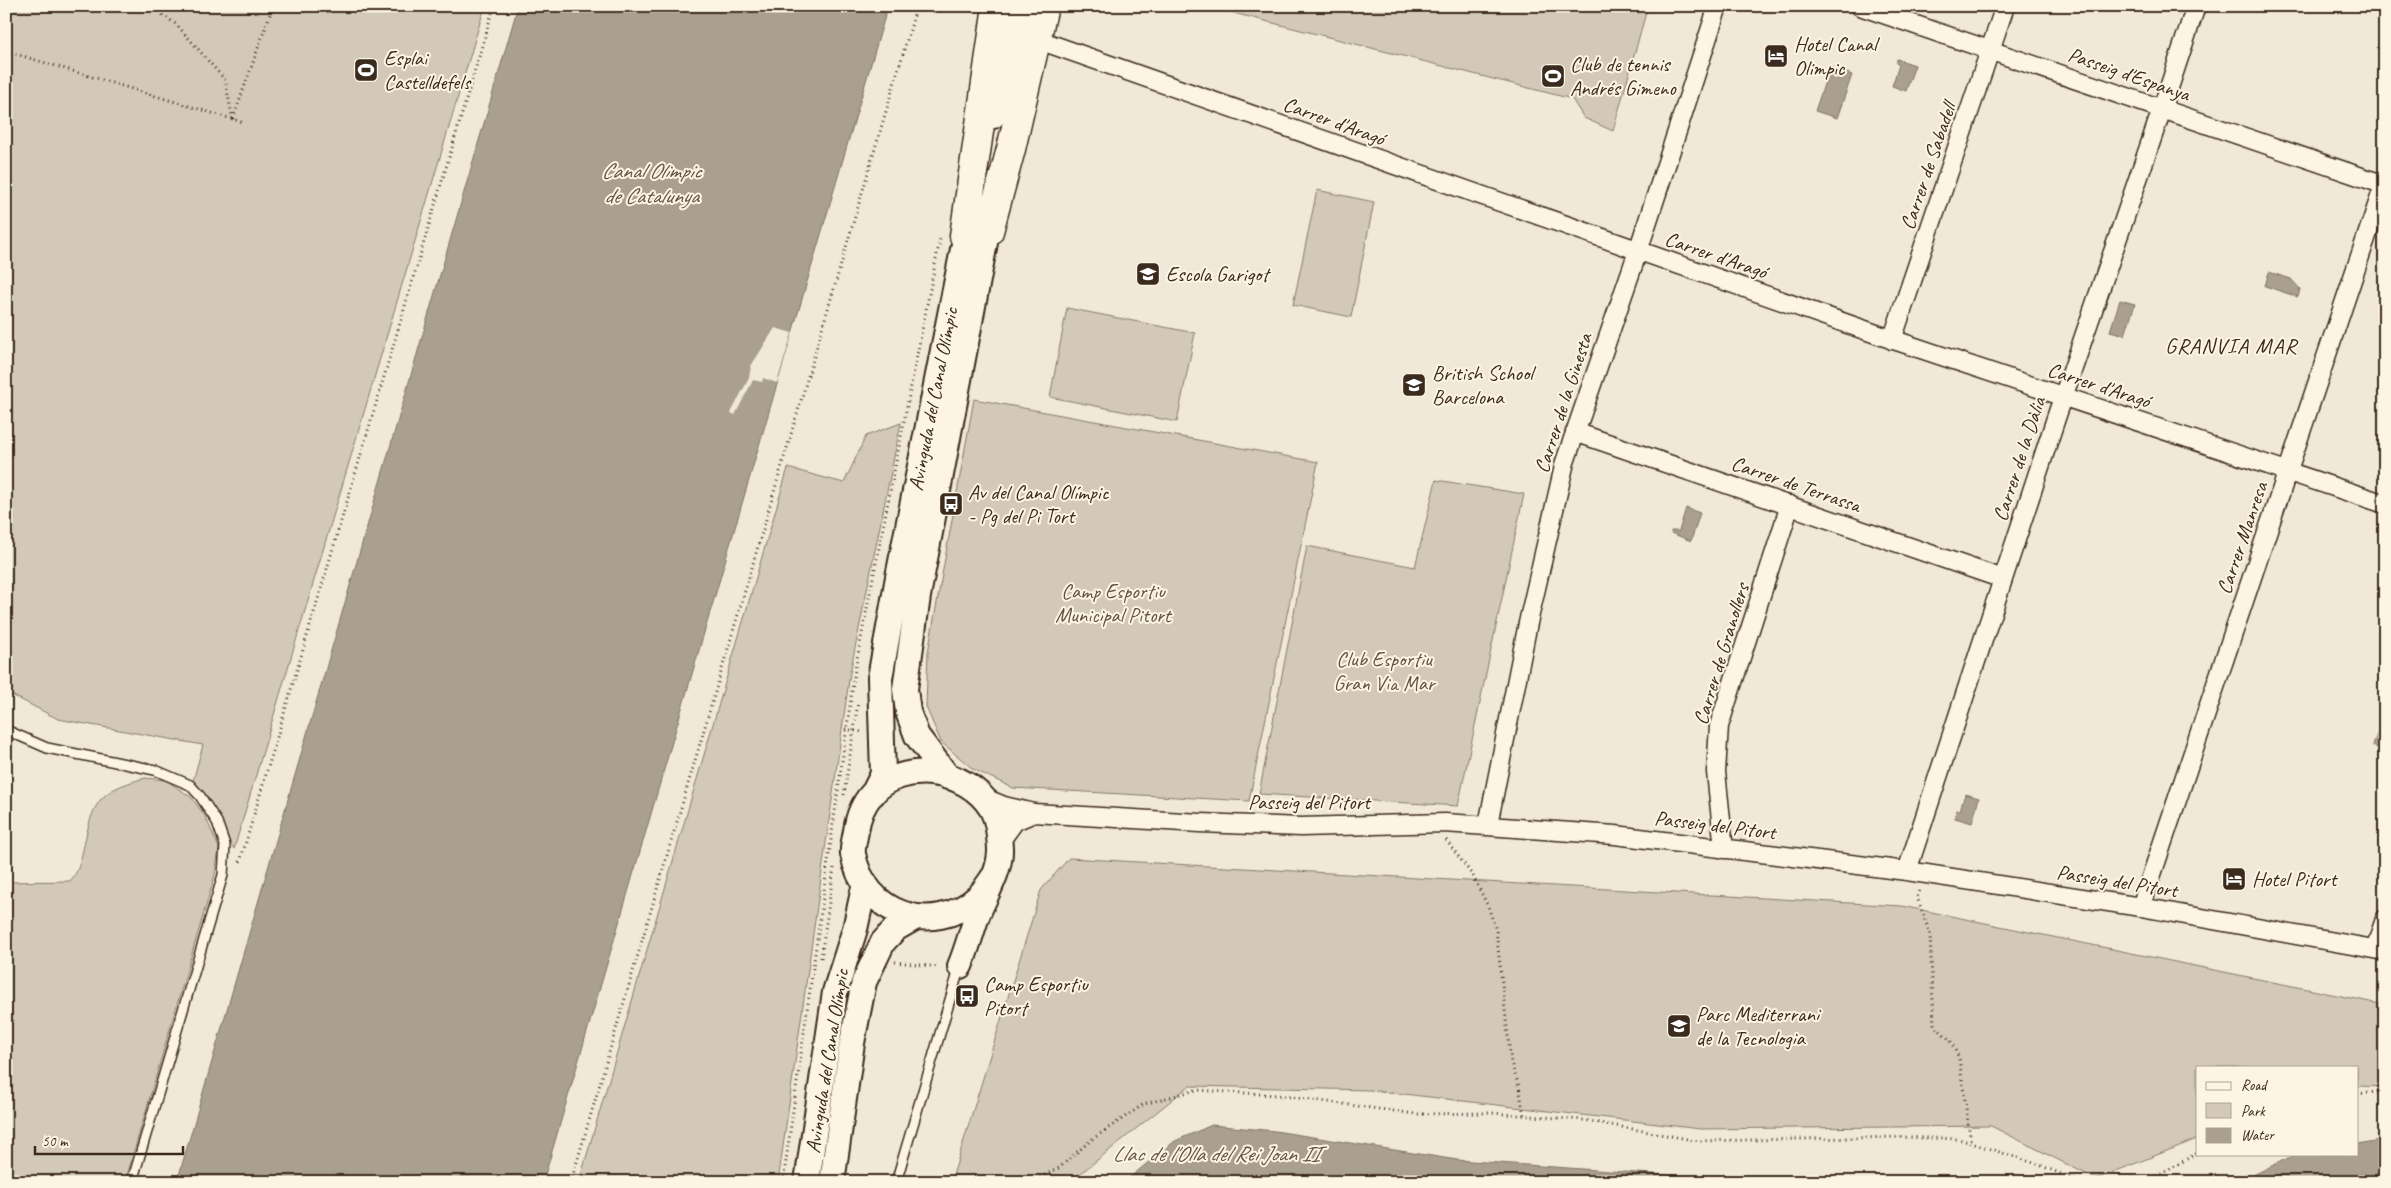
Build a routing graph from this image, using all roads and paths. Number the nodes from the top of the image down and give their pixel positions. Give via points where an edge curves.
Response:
1 (150, 6) edge
2 (272, 6) edge
3 (494, 6) edge
4 (917, 6) edge
5 (997, 6) edge
6 (1018, 6) edge
7 (1030, 6) edge
8 (1044, 6) edge
9 (1718, 6) edge
10 (1860, 6) edge
11 (2005, 6) edge
12 (2196, 6) edge
13 (1036, 39) junction
14 (6, 51) edge
15 (1991, 51) junction
16 (2162, 109) junction
17 (233, 120) junction
18 (242, 122) dead end
19 (2384, 184) edge
20 (976, 234) junction
21 (1638, 252) junction
22 (1892, 340) junction
23 (2063, 397) junction
24 (1575, 432) junction
25 (2289, 471) junction
26 (2385, 504) edge
27 (1790, 505) junction
28 (2004, 579) junction
29 (6, 730) edge
30 (948, 777) junction
31 (872, 794) junction
32 (982, 797) junction
33 (1034, 813) junction
34 (1488, 825) junction
35 (1444, 837) dead end
36 (999, 843) junction
37 (1724, 849) junction
38 (239, 866) dead end
39 (1907, 870) junction
40 (1927, 874) junction
41 (994, 876) junction
42 (865, 883) junction
43 (2141, 907) junction
44 (926, 917) junction
45 (2385, 919) edge
46 (2380, 950) edge
47 (891, 962) dead end
48 (953, 967) junction
49 (2385, 1091) edge
50 (2358, 1094) edge
51 (1524, 1116) junction
52 (1971, 1143) junction
53 (2196, 1154) edge
54 (132, 1182) edge
55 (571, 1182) edge
56 (807, 1182) edge
57 (832, 1182) edge
58 (896, 1182) edge
59 (1031, 1182) edge
60 (2081, 1182) edge
61 (2148, 1182) edge

1 - 17 path via 177,25 225,80
2 - 17 path
3 - 38 path
4 - 55 path
5 - 20 highway
6 - 20 street, Avinguda del Canal Olímpic
7 - 20 street, Avinguda del Canal Olímpic via 1000,150
8 - 13 highway
9 - 21 street, Carrer de la Ginesta
10 - 15 street, Passeig d'Espanya
11 - 15 street, Carrer de Sabadell
12 - 16 street, Carrer de la Dàlia
13 - 20 highway via 1012,149
13 - 21 street, Carrer d'Aragó
14 - 17 path
15 - 16 street, Passeig d'Espanya
15 - 22 street, Carrer de Sabadell
16 - 19 street, Passeig d'Espanya
16 - 23 street, Carrer de la Dàlia
17 - 18 path
19 - 25 street, Carrer Manresa
20 - 30 street, Avinguda del Canal Olímpic via 904,689 917,736
20 - 31 street, Avinguda del Canal Olímpic via 880,678 883,774
21 - 22 street, Carrer d'Aragó
21 - 24 street, Carrer de la Ginesta
22 - 23 street, Carrer d'Aragó
23 - 25 street, Carrer d'Aragó
23 - 28 street, Carrer de la Dàlia
24 - 27 street, Carrer de Terrassa
24 - 34 street, Carrer de la Ginesta via 1565,462 1528,623
25 - 26 street, Carrer d'Aragó
25 - 43 street, Carrer Manresa
27 - 28 street, Carrer de Terrassa
27 - 37 street, Carrer de Granollers via 1719,726 1716,772
28 - 39 street, Carrer de la Dàlia
29 - 54 lane via 48,748 155,770 190,785 217,822 225,845 223,875
30 - 31 street via 927,772 908,773 893,778
30 - 32 street
31 - 42 street via 858,816 853,852
32 - 33 street, Passeig del Pitort
32 - 36 street via 991,808 998,827
33 - 34 street, Passeig del Pitort via 1300,827
33 - 36 street via 1015,822
34 - 37 street, Passeig del Pitort via 1615,835
35 - 51 path via 1473,876 1496,930 1510,1063 1519,1086
36 - 41 street
37 - 39 street, Passeig del Pitort
39 - 40 street, Passeig del Pitort
40 - 43 street, Passeig del Pitort
40 - 52 path via 1926,883 1917,897 1930,934 1934,1025 1950,1040 1959,1058
41 - 44 street via 980,896 964,908 947,915
41 - 48 street
42 - 44 street via 880,902 907,916
42 - 56 street, Avinguda del Canal Olímpic via 855,929 835,992
43 - 46 street, Passeig del Pitort
44 - 48 street via 948,923 956,932
44 - 57 street, Avinguda del Canal Olímpic via 896,929 883,942 864,982
45 - 46 street
47 - 48 path
48 - 58 lane
49 - 50 path
51 - 52 path via 1584,1120 1698,1141 1904,1137 1959,1139
51 - 59 path via 1415,1114 1277,1095 1196,1090 1144,1104 1091,1140 1059,1168
52 - 60 path
53 - 61 path

